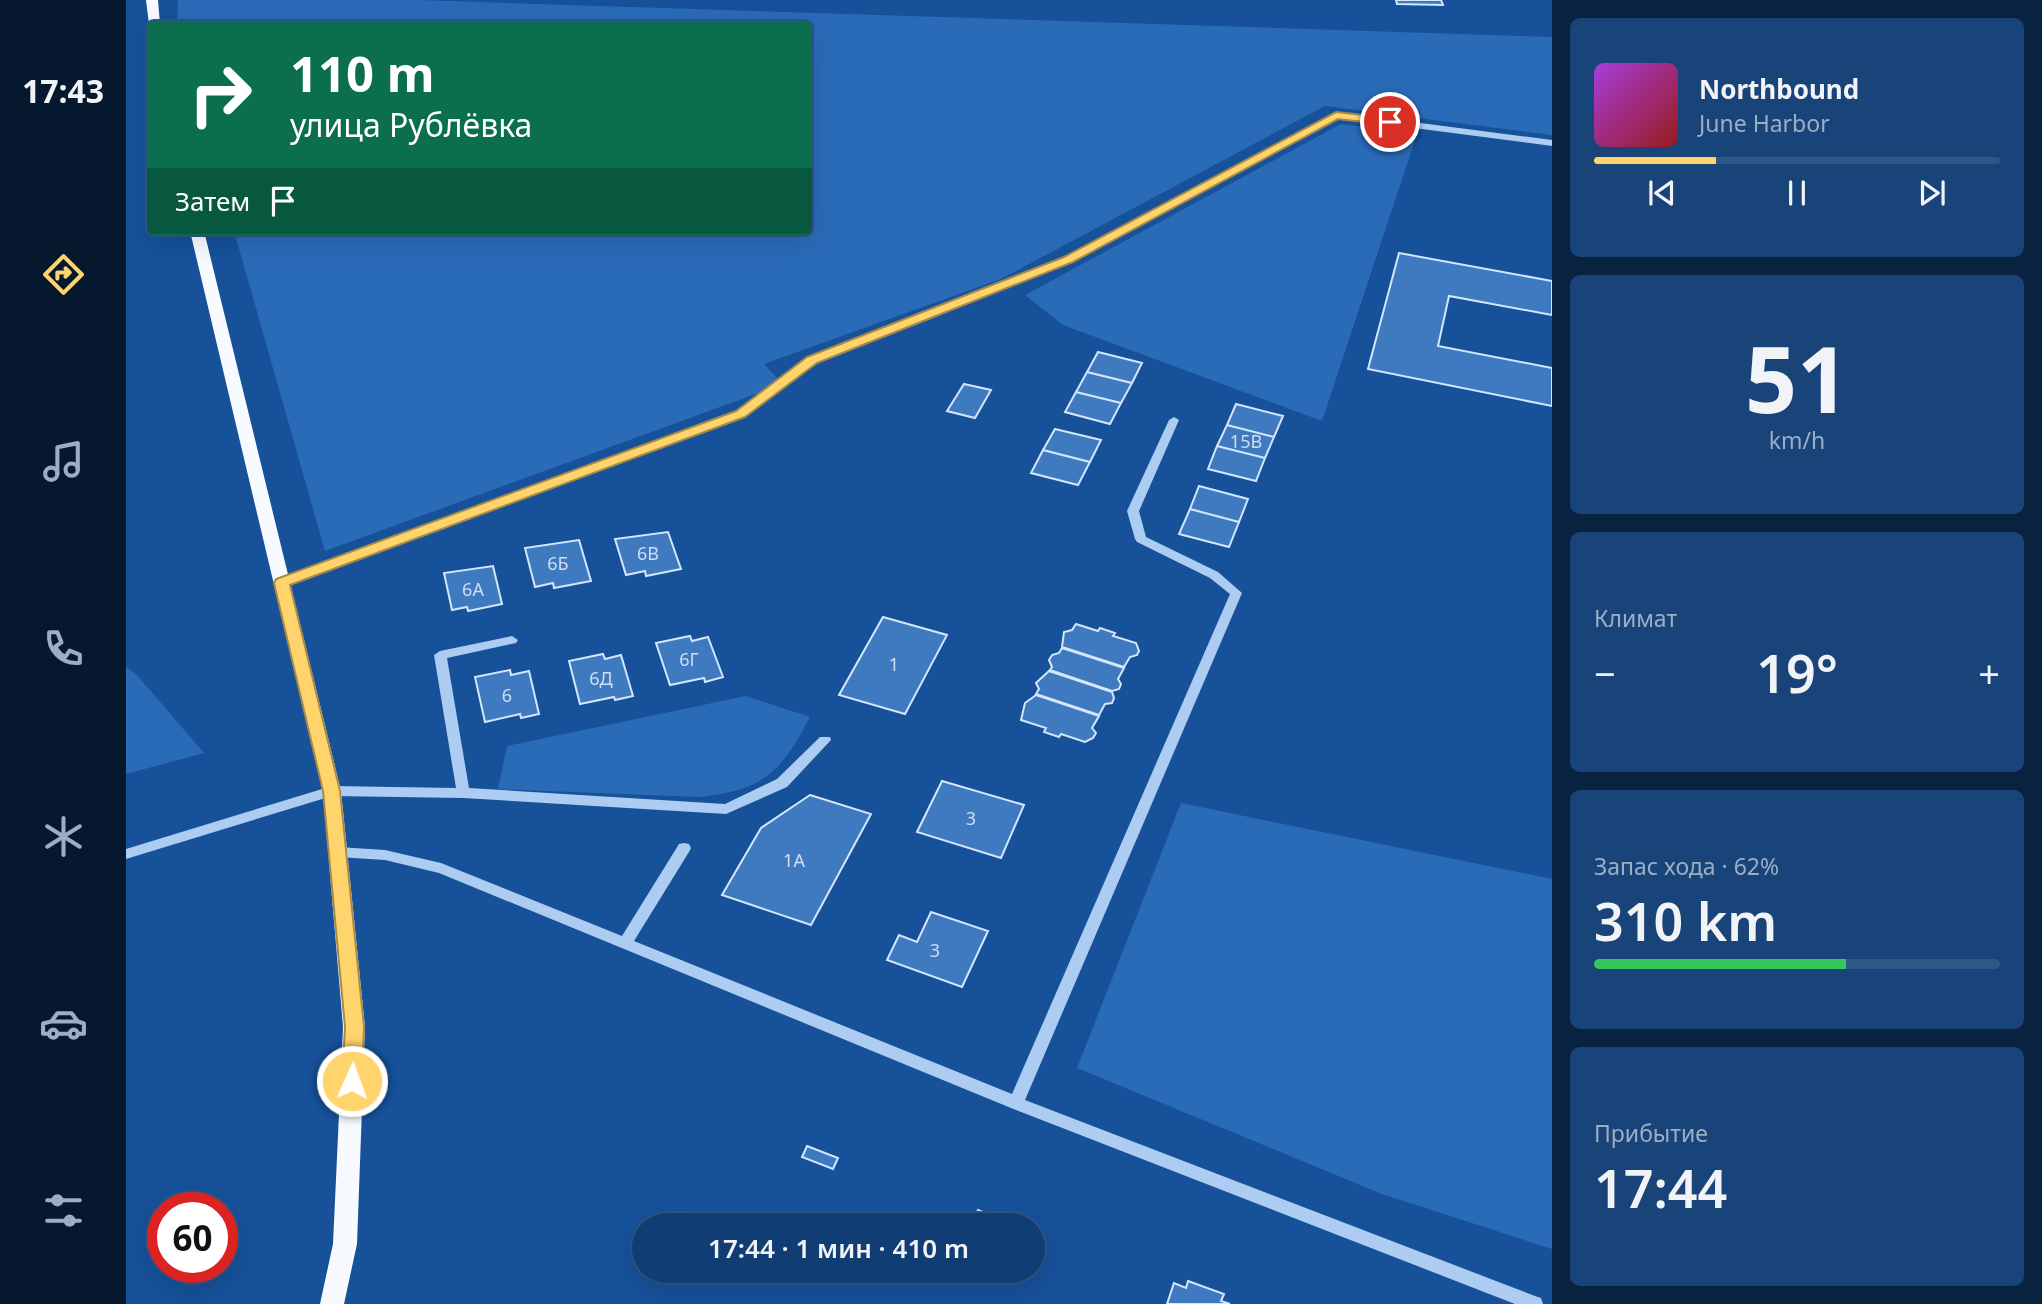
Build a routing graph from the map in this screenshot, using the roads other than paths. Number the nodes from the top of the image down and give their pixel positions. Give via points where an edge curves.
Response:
1 (152, 0) edge
2 (155, 21) edge
3 (1552, 143) edge
4 (198, 235) edge
5 (1174, 420) dead end
6 (281, 583) junction
7 (512, 639) dead end
8 (825, 740) dead end
9 (332, 791) junction
10 (463, 793) junction
11 (684, 848) dead end
12 (338, 852) junction
13 (126, 854) edge
14 (625, 943) junction
15 (1016, 1103) junction
16 (332, 1304) edge
17 (1535, 1304) edge

1 - 2 main road
3 - 6 street via 1336,115 1069,259 812,360 740,414
4 - 6 main road
5 - 15 street via 1133,512 1141,538 1214,575 1236,593
6 - 9 main road
7 - 10 street via 440,655
8 - 10 street via 782,783 726,809
9 - 10 street
9 - 12 main road
9 - 13 street
11 - 14 street
12 - 14 street via 384,855 441,868
12 - 16 main road via 354,1027 345,1244
14 - 15 street
15 - 17 street

